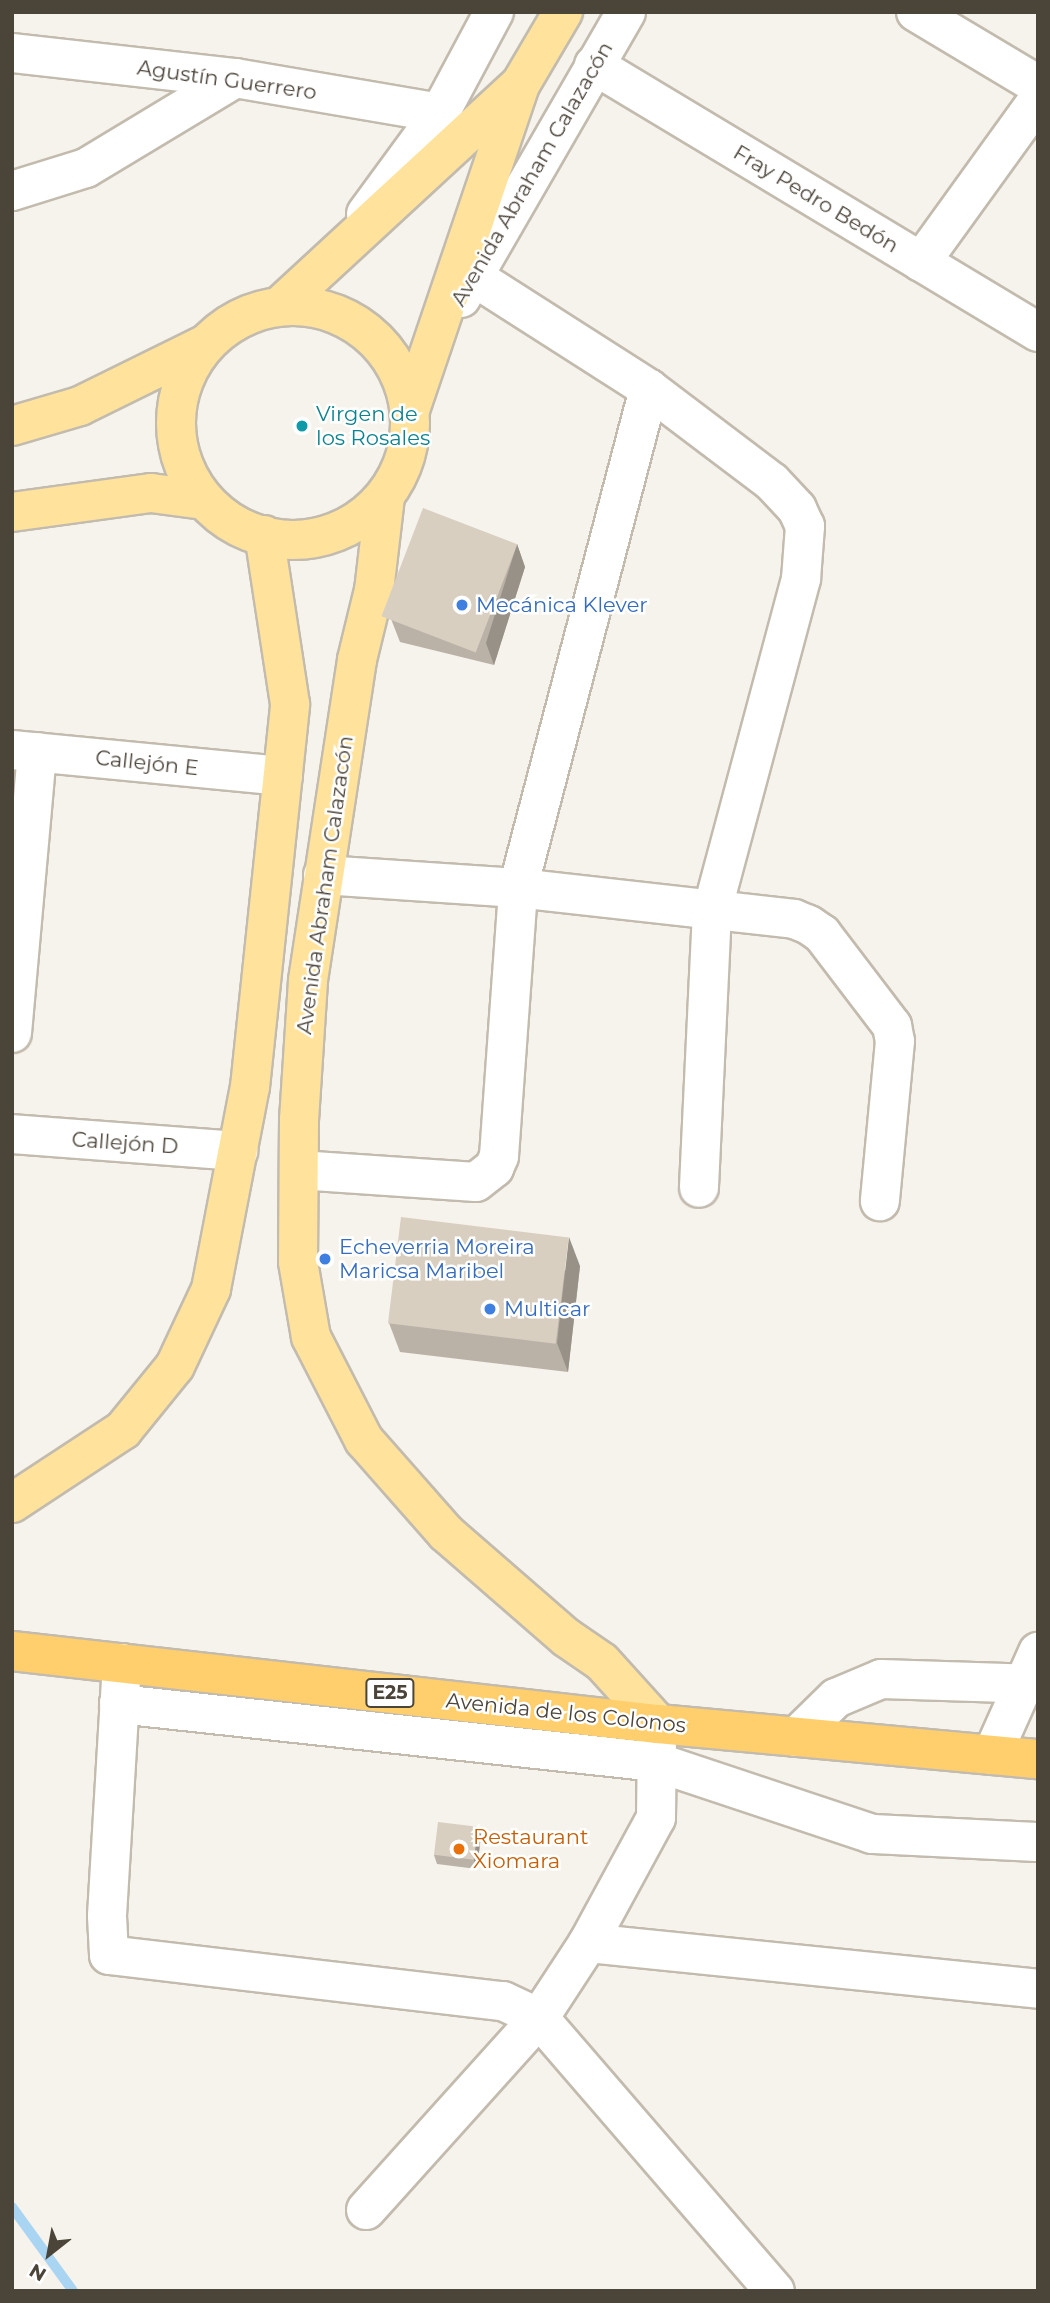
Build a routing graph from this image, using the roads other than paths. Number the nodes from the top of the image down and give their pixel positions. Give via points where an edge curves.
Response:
1 (494, 12) edge
2 (563, 12) edge
3 (626, 12) edge
4 (916, 12) edge
5 (12, 53) edge
6 (594, 65) junction
7 (235, 78) junction
8 (520, 85) junction
9 (1038, 85) edge
10 (1038, 100) edge
11 (440, 113) junction
12 (12, 191) edge
13 (345, 243) junction
14 (921, 262) junction
15 (474, 277) junction
16 (280, 306) junction
17 (1038, 332) edge
18 (439, 336) junction
19 (204, 345) junction
20 (649, 389) junction
21 (410, 410) junction
22 (12, 426) edge
23 (385, 497) junction
24 (204, 500) junction
25 (12, 512) edge
26 (264, 535) junction
27 (25, 751) edge
28 (283, 776) junction
29 (323, 875) junction
30 (518, 888) junction
31 (712, 911) junction
32 (16, 946) edge
33 (12, 1033) edge
34 (12, 1134) edge
35 (238, 1151) junction
36 (299, 1170) junction
37 (699, 1188) dead end
38 (880, 1200) dead end
39 (12, 1503) edge
40 (12, 1651) edge
41 (122, 1663) junction
42 (1033, 1673) edge
43 (119, 1704) junction
44 (658, 1724) junction
45 (796, 1737) junction
46 (992, 1755) junction
47 (1038, 1759) edge
48 (656, 1762) junction
49 (1038, 1842) edge
50 (587, 1943) junction
51 (1038, 1989) edge
52 (539, 2018) junction
53 (366, 2210) dead end
54 (775, 2291) edge

1 - 11 street, Avenida Abraham Calazacón
2 - 8 main road, Avenida Abraham Calazacón
3 - 6 street, Avenida Abraham Calazacón
4 - 9 street
5 - 7 street, Agustín Guerrero
6 - 14 street, Fray Pedro Bedón
6 - 15 street, Avenida Abraham Calazacón
7 - 11 street, Agustín Guerrero
7 - 12 street via 86,168
8 - 13 main road, Avenida Abraham Calazacón
8 - 18 main road, Avenida Abraham Calazacón via 479,196
10 - 14 street
11 - 13 street, Avenida Abraham Calazacón
13 - 16 main road, Avenida Abraham Calazacón
14 - 17 street, Fray Pedro Bedón
15 - 18 street, Avenida Abraham Calazacón
15 - 20 street
16 - 19 main road via 244,316
16 - 21 main road via 317,308 356,324 397,368
18 - 21 main road, Avenida Abraham Calazacón
19 - 22 main road via 80,406
19 - 24 main road via 184,376 175,411 177,442 190,481
20 - 30 street
20 - 31 street via 772,482 797,509 805,526 801,579
21 - 23 main road via 406,456
23 - 26 main road via 349,527 321,537 276,539
23 - 29 main road, Avenida Abraham Calazacón via 374,590 357,660
24 - 25 main road via 151,493
24 - 26 main road via 234,525
26 - 28 main road via 290,705
27 - 28 street, Callejón E
27 - 32 street
28 - 35 main road via 250,1087
29 - 30 street
29 - 36 main road, Avenida Abraham Calazacón via 308,981
30 - 31 street
30 - 36 street via 499,1156 494,1168 476,1182
31 - 37 street
31 - 38 street via 794,919 809,925 822,934 884,1010 895,1041
32 - 33 street
34 - 35 street, Callejón D
35 - 39 main road via 211,1289 175,1366 123,1430
36 - 44 main road, Avenida Abraham Calazacón via 298,1262 311,1337 364,1440 446,1533 602,1662
40 - 41 highway, Avenida de los Colonos / E25
41 - 43 street
41 - 44 highway, Avenida de los Colonos / E25
42 - 45 street via 881,1679 836,1698
42 - 46 street
43 - 48 street
43 - 52 street via 107,1916 109,1955 503,2001
44 - 45 highway, Avenida de los Colonos / E25
44 - 48 street
45 - 46 highway, Avenida de los Colonos / E25
46 - 47 highway, Avenida de los Colonos / E25
48 - 49 street via 872,1834
48 - 50 street via 656,1818
50 - 51 street
50 - 52 street
52 - 53 street
52 - 54 street

